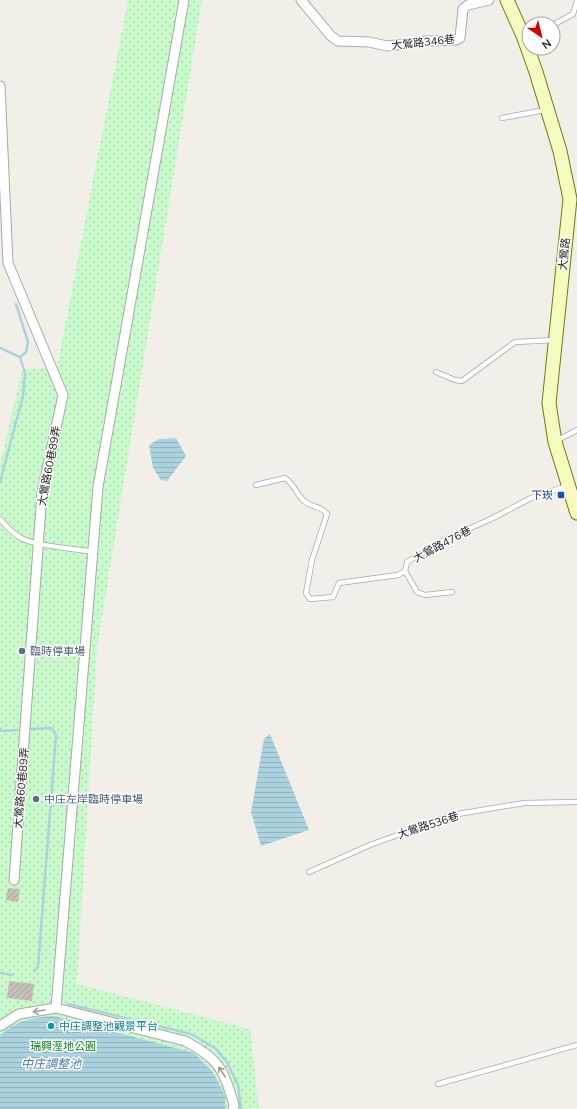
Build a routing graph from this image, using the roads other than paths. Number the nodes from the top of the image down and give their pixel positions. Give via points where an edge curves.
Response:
1 (184, 0) edge
2 (301, 0) edge
3 (489, 0) edge
4 (507, 0) edge
5 (577, 1) edge
6 (561, 21) edge
7 (521, 27) edge
8 (531, 56) edge
9 (0, 86) edge
10 (547, 110) junction
11 (502, 118) dead end
12 (554, 340) junction
13 (436, 372) dead end
14 (577, 430) edge
15 (555, 442) junction
16 (256, 485) dead end
17 (567, 486) junction
18 (577, 513) edge
19 (0, 519) edge
20 (38, 542) junction
21 (92, 552) junction
22 (405, 571) junction
23 (452, 592) dead end
24 (577, 802) edge
25 (309, 872) dead end
26 (14, 880) dead end
27 (56, 1008) junction
28 (0, 1026) edge
29 (577, 1045) edge
30 (438, 1084) dead end
31 (233, 1109) edge

1 - 21 street via 98,487
2 - 3 street, 大鶯路346巷 via 338,41 369,42 387,46 456,40 460,38 463,9 468,5
4 - 7 street, 大鶯路
5 - 6 lane via 573,14
8 - 10 street, 大鶯路
9 - 20 street, 大鶯路60巷89弄 via 8,263 63,395 42,493
10 - 11 lane
10 - 12 street, 大鶯路 via 560,150 570,199
12 - 13 lane via 515,342 462,381
12 - 15 street, 大鶯路 via 549,403
14 - 15 lane
15 - 17 street, 大鶯路
16 - 22 lane, 大鶯路476巷 via 285,478 304,501 323,508 327,514 312,560 306,593 310,599 333,596 339,583 398,575
17 - 18 street, 大鶯路
17 - 22 lane, 大鶯路476巷 via 531,498 446,539 407,562
19 - 20 lane via 22,538
20 - 21 lane
20 - 26 street, 大鶯路60巷89弄
21 - 27 street
22 - 23 lane via 417,592 425,595
24 - 25 lane, 大鶯路536巷 via 524,803 452,815 370,844
27 -> 28 street via 19,1014
31 -> 27 street via 225,1075 204,1051 185,1041
29 - 30 lane

